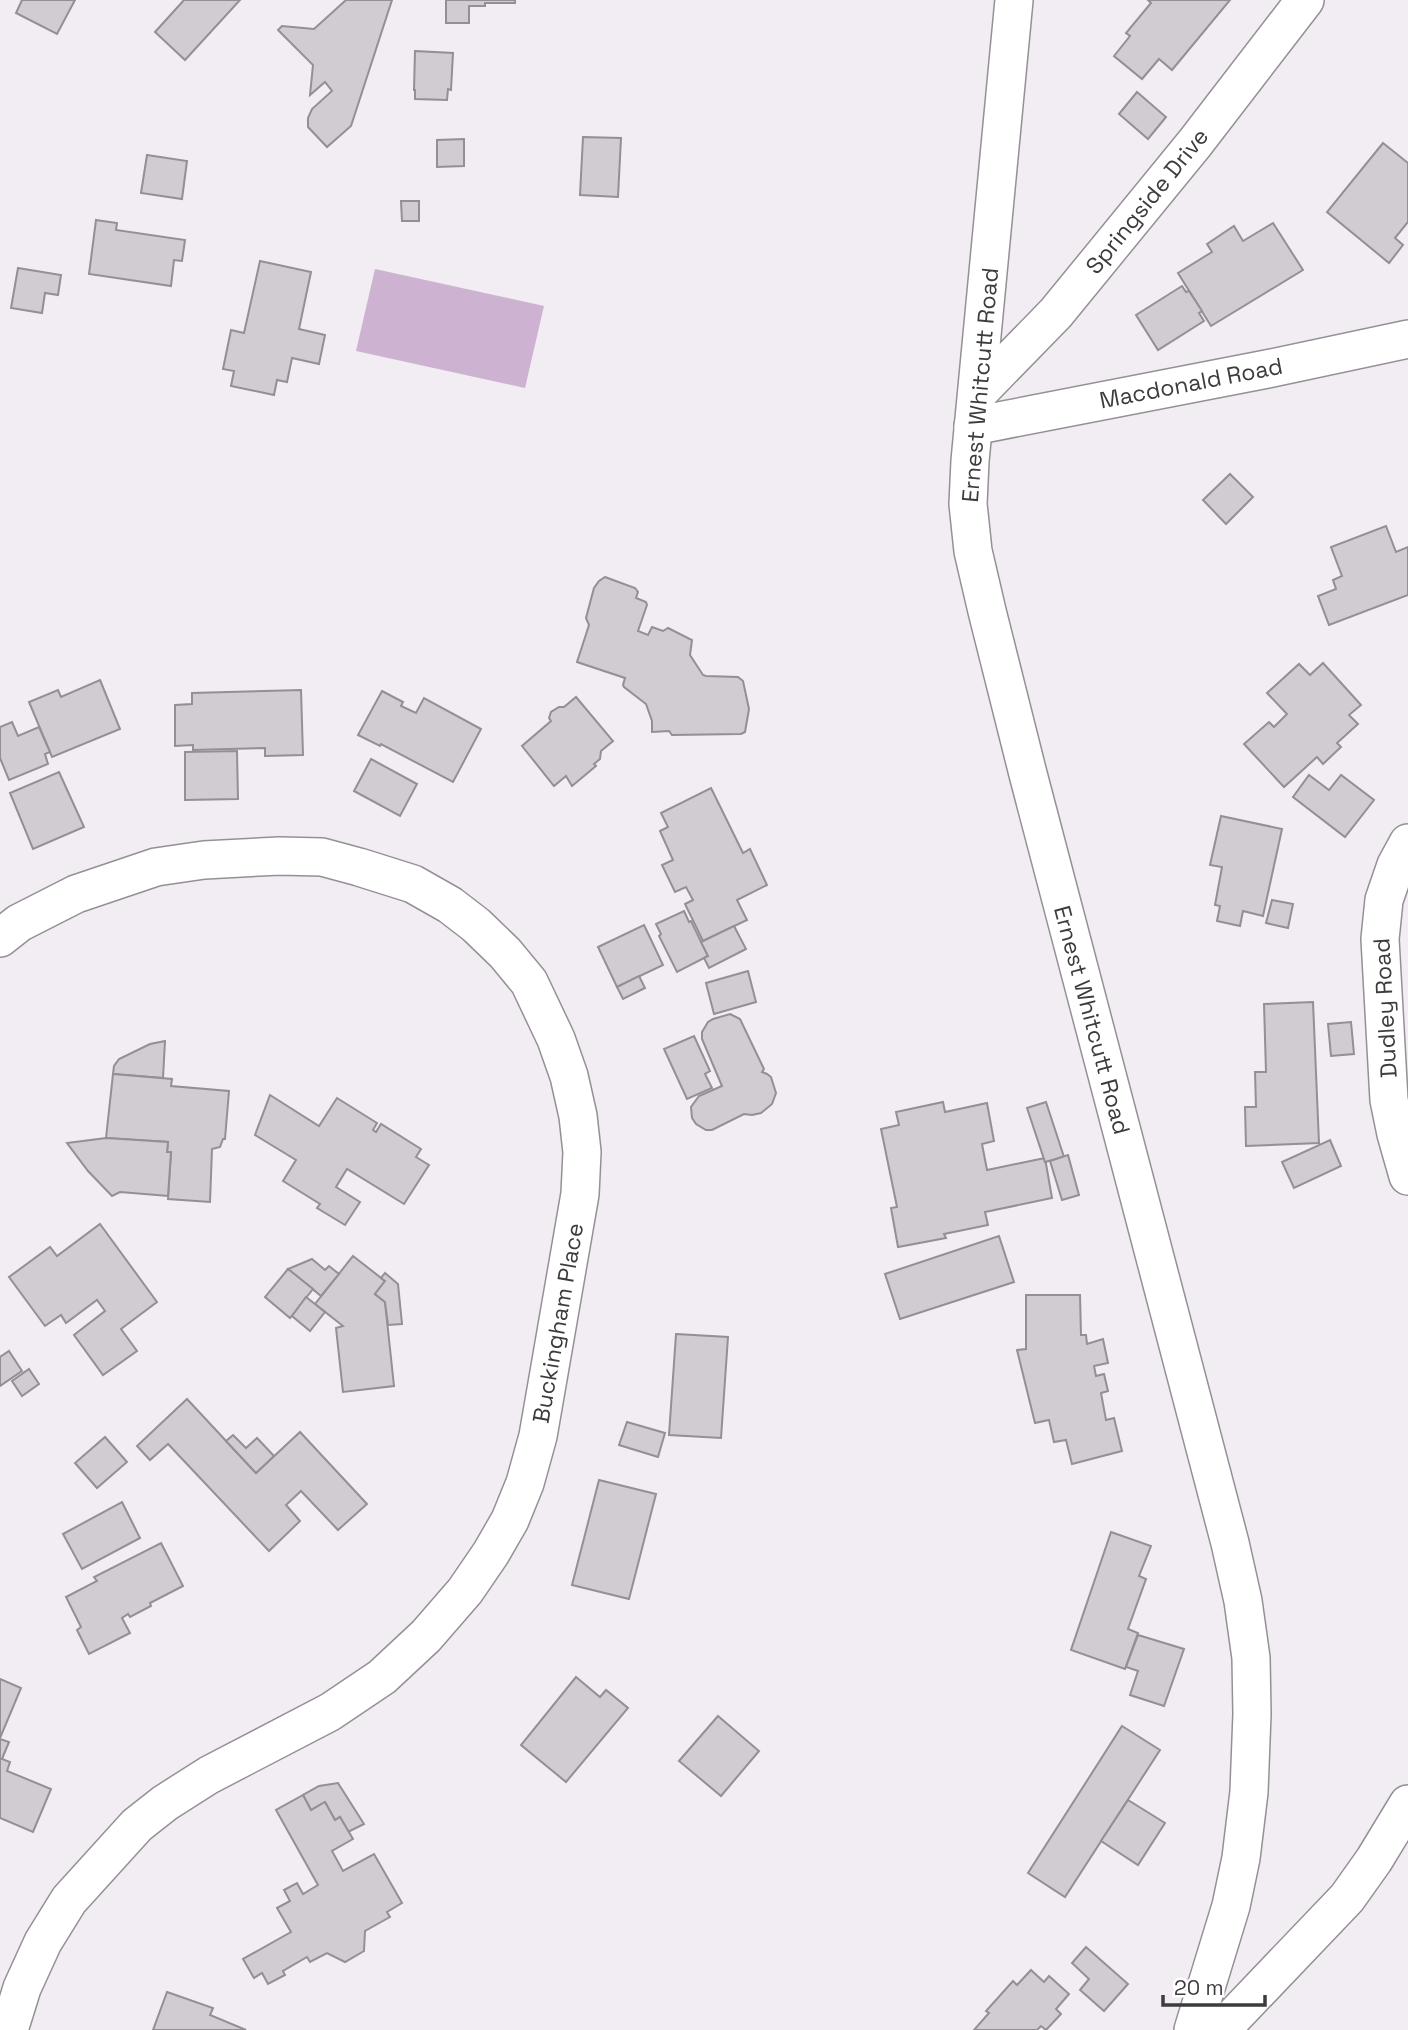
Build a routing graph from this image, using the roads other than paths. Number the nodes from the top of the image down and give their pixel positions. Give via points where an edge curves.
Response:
1 (1014, 0) edge
2 (1305, 0) edge
3 (1408, 339) edge
4 (975, 409) junction
5 (1408, 843) edge
6 (0, 938) edge
7 (1408, 1176) edge
8 (1408, 1804) edge
9 (9, 2030) edge
10 (1193, 2030) edge
11 (1221, 2030) edge

1 - 4 street, Ernest Whitcutt Road
2 - 4 street, Springside Drive via 1195,143
3 - 4 street, Macdonald Road via 1267,369
4 - 10 street, Ernest Whitcutt Road via 968,504 973,551 1230,1543 1248,1635 1252,1713 1241,1858
5 - 7 street, Dudley Road via 1384,900 1380,939 1389,1100
6 - 9 street, Buckingham Place via 76,894 156,867 204,860 322,857 412,884 476,925 529,982 569,1076 582,1152 580,1194 538,1436 525,1483 491,1553 426,1636 382,1677 330,1712 209,1775 137,1825 69,1900 43,1942
8 - 11 street via 1347,1898

